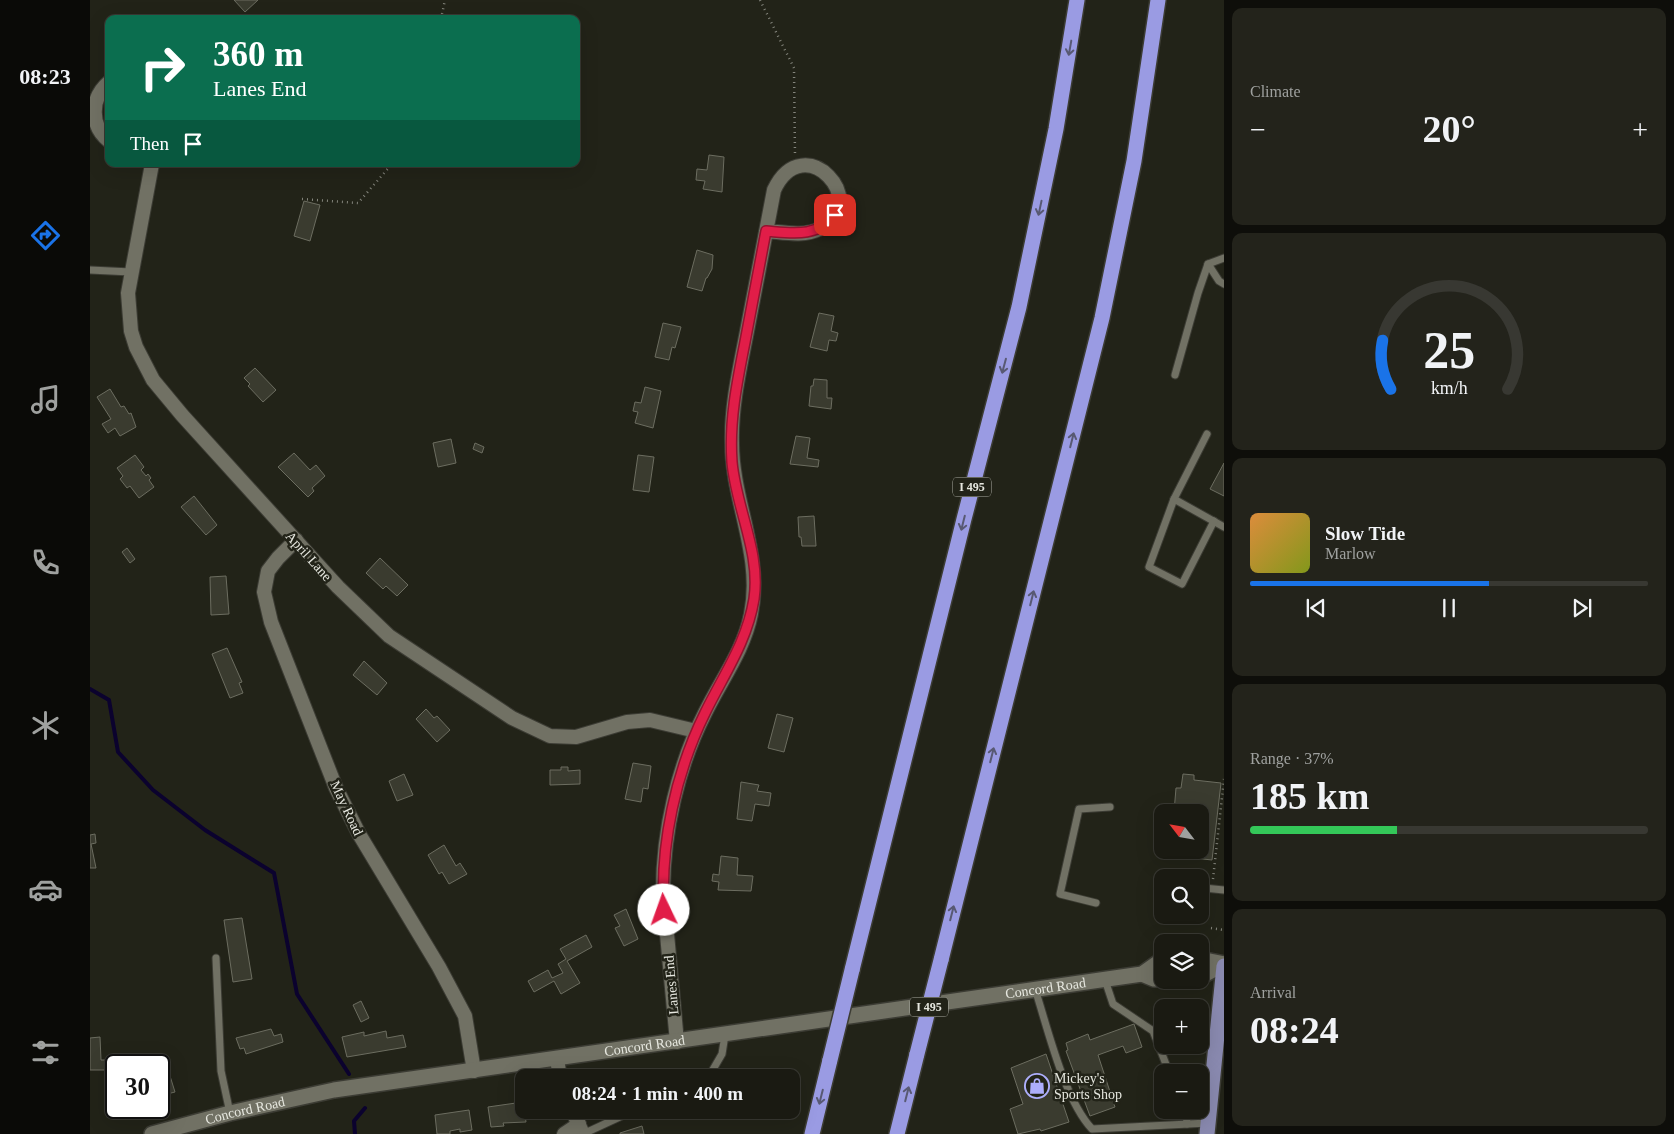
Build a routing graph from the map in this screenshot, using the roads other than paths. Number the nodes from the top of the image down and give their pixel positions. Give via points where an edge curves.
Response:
1 (1077, 0) edge
2 (1158, 0) edge
3 (105, 86) edge
4 (92, 120) edge
5 (105, 137) edge
6 (148, 167) edge
7 (766, 231) junction
8 (1224, 258) edge
9 (1208, 264) junction
10 (90, 270) edge
11 (131, 272) junction
12 (1224, 284) edge
13 (1175, 375) dead end
14 (1207, 434) dead end
15 (1174, 499) junction
16 (1214, 521) junction
17 (1224, 527) edge
18 (296, 540) junction
19 (696, 731) junction
20 (1110, 807) dead end
21 (1209, 888) edge
22 (1224, 890) edge
23 (1096, 903) dead end
24 (216, 958) dead end
25 (1209, 961) edge
26 (1154, 965) edge
27 (1224, 965) edge
28 (1209, 972) edge
29 (1142, 974) junction
30 (1104, 979) junction
31 (1154, 980) edge
32 (1035, 990) junction
33 (725, 1035) junction
34 (677, 1042) junction
35 (557, 1059) junction
36 (1166, 1064) edge
37 (559, 1069) edge
38 (713, 1069) edge
39 (474, 1071) junction
40 (230, 1113) junction
41 (576, 1119) edge
42 (614, 1119) edge
43 (1186, 1119) edge
44 (1186, 1124) junction
45 (1208, 1129) edge
46 (173, 1131) edge
47 (582, 1131) edge
48 (152, 1134) edge
49 (564, 1134) edge
50 (812, 1134) edge
51 (898, 1134) edge

1 -> 50 highway, I 495, bridge via 1056,130 1019,307
51 -> 2 highway, I 495, bridge via 1102,318 1136,152
3 - 4 street via 97,94
4 - 5 street
6 - 11 street, April Lane
7 - 7 street, Lanes End via 778,180 795,167 806,166 818,168 831,178 839,204 828,224 813,231 797,233
7 - 19 street, Lanes End via 734,400 732,441 734,476 753,559 754,596 741,647
8 - 9 lane
9 - 12 lane
9 - 13 lane
10 - 11 lane
11 - 18 street, April Lane via 128,313 131,331 153,380
14 - 15 lane
15 - 16 lane
15 - 16 lane via 1149,567 1182,584
16 - 17 lane
18 - 19 street, April Lane via 351,601 389,636 538,732 576,737 627,722 650,720
18 - 39 street, May Road via 268,571 264,592 271,622 336,788 359,834 465,1016
19 - 34 street, Lanes End via 674,803 663,872
20 - 23 lane via 1079,809 1060,894
21 - 22 lane
24 - 40 lane via 221,1071
25 - 27 main road
26 - 29 main road, Concord Road
27 - 28 main road
27 - 45 main road
29 - 30 main road, Concord Road
29 - 31 main road, Concord Road
30 - 32 main road, Concord Road
30 - 36 lane via 1113,1004 1153,1030
32 - 33 main road, Concord Road
32 - 44 lane via 1064,1079 1084,1121 1092,1129
33 - 34 main road, Concord Road
33 - 38 lane via 722,1054
34 - 35 main road, Concord Road
35 - 37 street
35 - 39 main road, Concord Road
39 - 40 main road, Concord Road via 334,1090
40 - 46 main road, Concord Road
41 - 47 street
42 - 47 lane
43 - 44 lane
44 - 45 lane
46 - 48 main road, Concord Road
47 - 49 street

